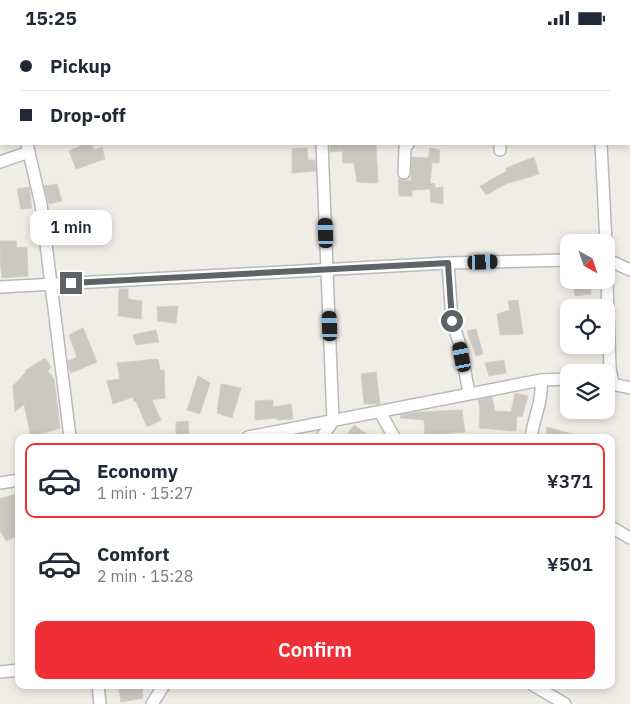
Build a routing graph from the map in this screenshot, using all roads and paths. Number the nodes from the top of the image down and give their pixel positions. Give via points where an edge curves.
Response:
1 (322, 145) edge
2 (407, 145) edge
3 (600, 145) edge
4 (28, 148) edge
5 (0, 163) edge
6 (404, 173) dead end
7 (605, 234) edge
8 (560, 260) edge
9 (448, 263) junction
10 (615, 263) edge
11 (328, 269) junction
12 (630, 270) edge
13 (51, 284) junction
14 (0, 287) edge
15 (607, 289) edge
16 (610, 364) edge
17 (560, 379) edge
18 (541, 380) junction
19 (615, 384) edge
20 (630, 388) edge
21 (469, 393) junction
22 (380, 412) junction
23 (334, 421) junction
24 (70, 434) edge
25 (264, 434) edge
26 (324, 434) edge
27 (392, 434) edge
28 (532, 434) edge
29 (15, 481) edge
30 (0, 483) edge
31 (615, 529) edge
32 (630, 538) edge
33 (15, 670) edge
34 (0, 672) edge
35 (98, 689) edge
36 (161, 689) edge
37 (540, 689) edge
38 (100, 704) edge
39 (152, 704) edge
40 (565, 704) edge

1 - 11 street
2 - 6 street
3 - 7 street
4 - 5 street
4 - 13 street via 41,205
8 - 9 street
9 - 11 street
9 - 21 street via 452,321
10 - 12 street
11 - 13 street
11 - 23 street
13 - 14 street
13 - 24 street
15 - 16 street
17 - 18 street
18 - 21 street
18 - 28 street via 542,390
19 - 20 street
21 - 22 street
22 - 23 street
22 - 27 street
23 - 25 street
23 - 26 street
29 - 30 street
31 - 32 street
33 - 34 street
35 - 38 street
36 - 39 street
37 - 40 street

